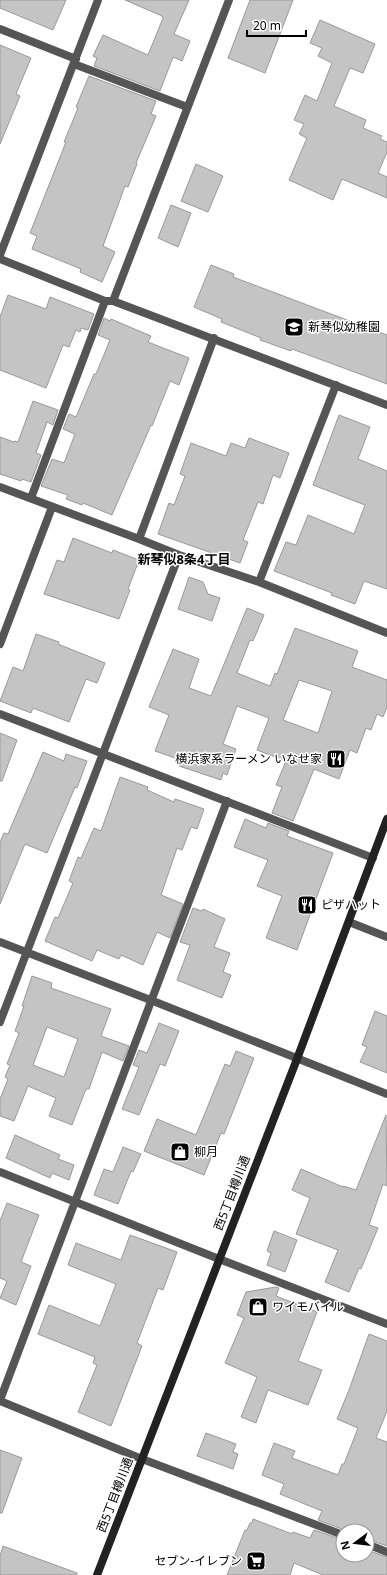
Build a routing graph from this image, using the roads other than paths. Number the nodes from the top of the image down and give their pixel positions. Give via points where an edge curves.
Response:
1 (98, 0) edge
2 (229, 0) edge
3 (0, 29) edge
4 (75, 61) junction
5 (187, 107) junction
6 (0, 255) edge
7 (0, 260) edge
8 (105, 301) junction
9 (113, 301) junction
10 (214, 338) junction
11 (336, 385) junction
12 (387, 405) edge
13 (0, 487) edge
14 (32, 498) junction
15 (52, 507) junction
16 (139, 539) junction
17 (179, 556) junction
18 (258, 582) junction
19 (387, 633) edge
20 (0, 644) edge
21 (0, 714) edge
22 (102, 754) junction
23 (227, 801) junction
24 (387, 820) edge
25 (372, 858) junction
26 (349, 922) junction
27 (387, 937) edge
28 (0, 942) edge
29 (27, 953) junction
30 (153, 1001) junction
31 (0, 1022) edge
32 (297, 1059) junction
33 (387, 1094) edge
34 (0, 1172) edge
35 (75, 1202) junction
36 (219, 1259) junction
37 (387, 1324) edge
38 (0, 1401) edge
39 (142, 1459) junction
40 (335, 1532) edge
41 (375, 1547) edge
42 (387, 1552) edge
43 (97, 1575) edge

1 - 4 street
2 - 5 street
3 - 4 street
4 - 5 street
4 - 6 street
5 - 9 street
7 - 8 street
8 - 9 street
8 - 14 street
9 - 10 street
10 - 11 street
10 - 16 street
11 - 12 street
11 - 18 street
13 - 14 street
14 - 15 street
15 - 16 street
15 - 20 street
16 - 17 street
17 - 18 street
17 - 22 street
18 - 19 street
21 - 22 street
22 - 23 street
22 - 29 street
23 - 25 street
23 - 30 street
24 - 25 main road, 西5丁目樽川通
25 - 26 main road, 西5丁目樽川通
26 - 27 street
26 - 32 main road, 西5丁目樽川通
28 - 29 street
29 - 30 street
29 - 31 street
30 - 32 street
30 - 35 street
32 - 33 street
32 - 36 main road, 西5丁目樽川通
34 - 35 street
35 - 36 street
35 - 38 street
36 - 37 street
36 - 39 main road, 西5丁目樽川通
38 - 39 street
39 - 40 street
39 - 43 main road, 西5丁目樽川通
41 - 42 street

